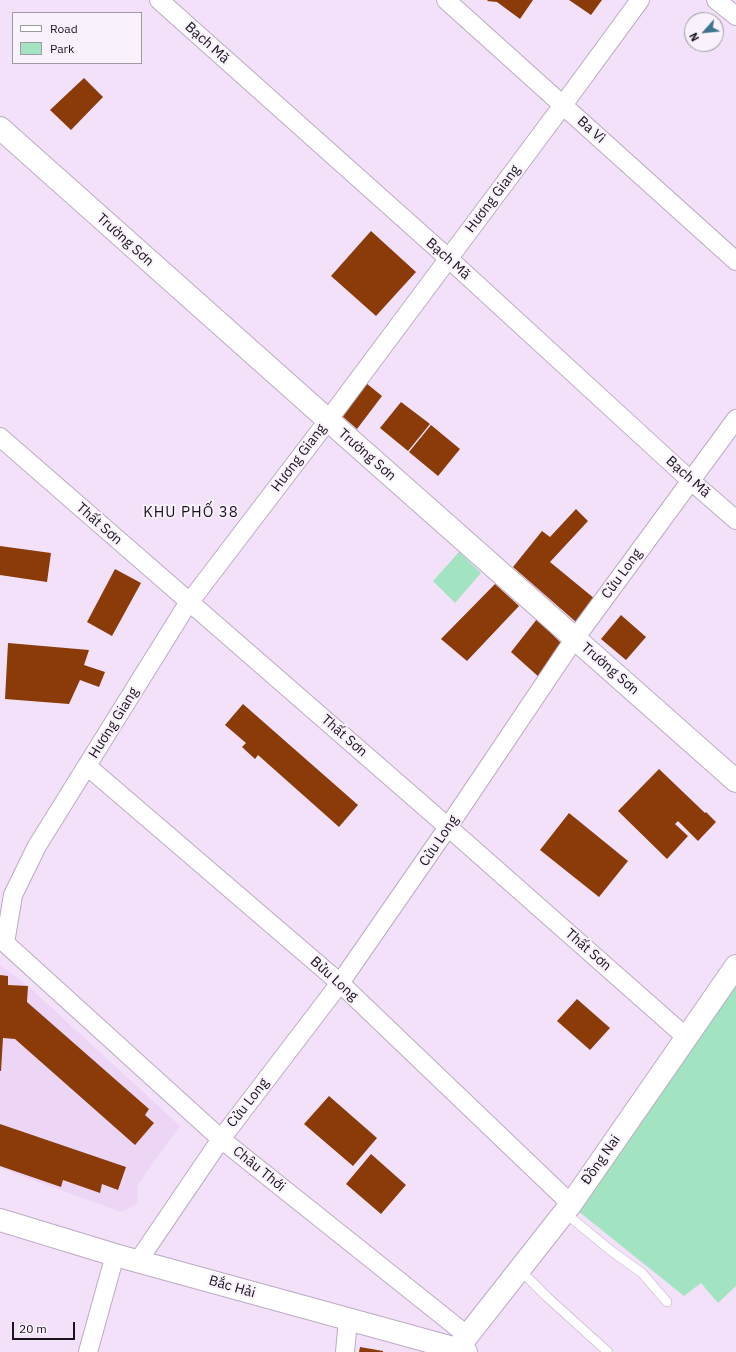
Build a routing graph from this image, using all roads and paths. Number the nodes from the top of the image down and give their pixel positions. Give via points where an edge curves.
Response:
1 (159, 0) edge
2 (446, 0) edge
3 (640, 0) edge
4 (716, 0) edge
5 (736, 16) edge
6 (563, 106) junction
7 (0, 128) edge
8 (448, 258) junction
9 (736, 261) edge
10 (736, 419) edge
11 (328, 420) junction
12 (0, 437) edge
13 (690, 480) junction
14 (736, 520) edge
15 (190, 602) junction
16 (575, 638) junction
17 (87, 766) junction
18 (736, 780) edge
19 (448, 827) junction
20 (5, 943) joint
21 (736, 966) edge
22 (340, 983) junction
23 (686, 1037) junction
24 (221, 1138) junction
25 (567, 1208) junction
26 (0, 1220) edge
27 (115, 1255) junction
28 (138, 1261) junction
29 (520, 1270) junction
30 (667, 1302) dead end
31 (348, 1320) junction
32 (463, 1346) edge
33 (88, 1352) edge
34 (345, 1352) edge
35 (608, 1352) edge

1 - 8 street, Bạch Mã
2 - 6 street, Ba Vì
3 - 6 street, Hương Giang
4 - 5 street
6 - 8 street, Hương Giang
6 - 9 street, Ba Vì
7 - 11 street, Trường Sơn
8 - 11 street, Hương Giang
8 - 13 street, Bạch Mã
10 - 13 street, Cửu Long
11 - 15 street, Hương Giang
11 - 16 street, Trường Sơn
12 - 15 street, Thất Sơn
13 - 14 street, Bạch Mã
13 - 16 street, Cửu Long
15 - 17 street, Hương Giang
15 - 19 street, Thất Sơn
16 - 18 street, Trường Sơn
16 - 19 street, Cửu Long
17 - 20 street, Hương Giang via 37,846 13,895
17 - 22 street, Bửu Long
19 - 22 street, Cửu Long
19 - 23 street, Thất Sơn
20 - 24 street, Châu Thới
21 - 23 street, Đồng Nai
22 - 24 street, Cửu Long
22 - 25 street, Bửu Long
23 - 25 street, Đồng Nai
24 - 28 street, Cửu Long
24 - 32 street, Châu Thới
25 - 29 street, Đồng Nai
25 - 30 lane via 610,1250 642,1273
26 - 27 street, Bắc Hải
27 - 28 street, Bắc Hải
27 - 33 street
28 - 31 street, Bắc Hải
29 - 32 street, Đồng Nai
29 - 35 lane via 546,1297
31 - 32 street, Bắc Hải
31 - 34 street

